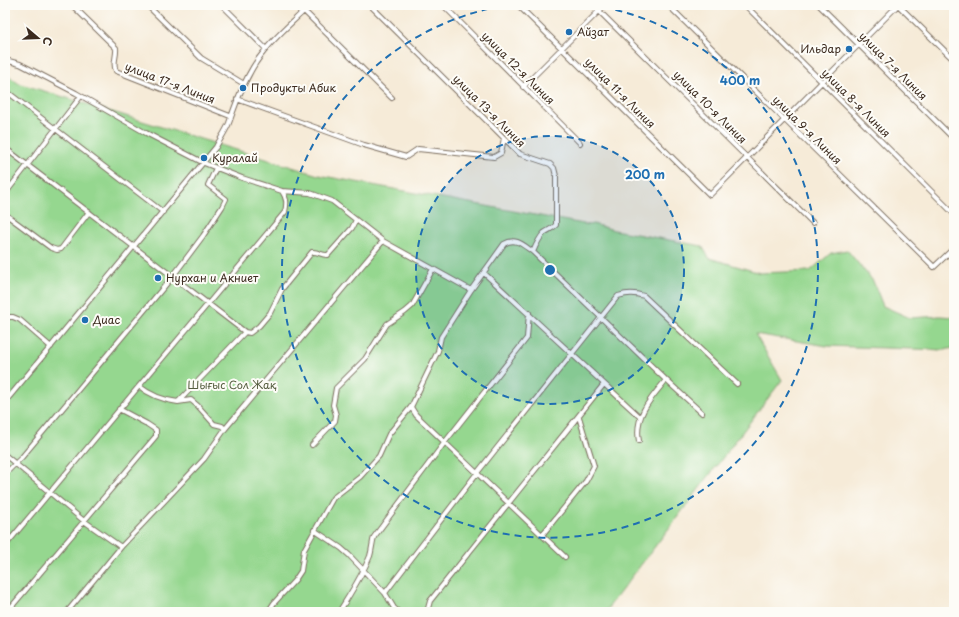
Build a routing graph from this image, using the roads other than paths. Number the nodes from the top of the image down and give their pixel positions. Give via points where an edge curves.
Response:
1 (72, 5) edge
2 (147, 5) edge
3 (222, 5) edge
4 (298, 5) edge
5 (310, 5) edge
6 (370, 5) edge
7 (443, 5) edge
8 (518, 5) edge
9 (594, 5) edge
10 (605, 5) edge
11 (668, 5) edge
12 (745, 5) edge
13 (819, 5) edge
14 (898, 5) edge
15 (304, 11) junction
16 (599, 11) junction
17 (859, 44) junction
18 (266, 49) junction
19 (562, 49) junction
20 (5, 60) edge
21 (954, 60) edge
22 (822, 82) junction
23 (244, 84) junction
24 (524, 87) junction
25 (5, 90) edge
26 (81, 96) junction
27 (392, 98) dead end
28 (238, 99) junction
29 (230, 116) junction
30 (784, 120) junction
31 (56, 129) junction
32 (504, 138) junction
33 (954, 139) edge
34 (580, 143) dead end
35 (5, 148) edge
36 (748, 157) junction
37 (204, 163) junction
38 (28, 165) junction
39 (216, 168) junction
40 (282, 191) junction
41 (5, 194) edge
42 (89, 212) junction
43 (163, 212) junction
44 (5, 214) edge
45 (954, 214) edge
46 (356, 220) junction
47 (814, 222) dead end
48 (383, 241) junction
49 (134, 247) junction
50 (954, 248) edge
51 (533, 252) junction
52 (433, 269) junction
53 (484, 273) junction
54 (173, 276) junction
55 (471, 290) junction
56 (208, 304) junction
57 (529, 314) junction
58 (601, 317) junction
59 (5, 318) edge
60 (245, 332) junction
61 (51, 348) junction
62 (571, 354) junction
63 (666, 380) junction
64 (604, 384) junction
65 (736, 384) dead end
66 (139, 386) junction
67 (5, 402) edge
68 (178, 402) junction
69 (411, 407) junction
70 (119, 409) junction
71 (702, 413) dead end
72 (579, 417) junction
73 (640, 417) junction
74 (225, 429) junction
75 (639, 441) dead end
76 (444, 442) junction
77 (312, 445) dead end
78 (5, 455) edge
79 (15, 463) junction
80 (477, 473) junction
81 (5, 474) edge
82 (50, 493) junction
83 (510, 504) junction
84 (84, 521) junction
85 (314, 530) junction
86 (542, 534) junction
87 (5, 546) edge
88 (121, 547) junction
89 (566, 557) dead end
90 (363, 570) junction
91 (385, 594) junction
92 (5, 603) edge
93 (10, 608) junction
94 (394, 610) edge
95 (7, 612) edge
96 (15, 612) edge
97 (67, 612) edge
98 (268, 612) edge
99 (339, 612) edge
100 (399, 612) edge
101 (427, 612) edge

1 - 29 street, улица 17-я Линия via 116,48 116,71
2 - 23 street via 201,58
3 - 18 street
4 - 15 street
5 - 15 street
6 - 32 street, улица 13-я Линия
7 - 24 street, улица 12-я Линия
8 - 19 street, улица 11-я Линия
9 - 16 street, улица 10-я Линия
10 - 16 street
11 - 30 street, улица 9-я Линия
12 - 22 street, улица 8-я Линия
13 - 17 street, улица 7-я Линия
14 - 17 street
14 - 21 street
15 - 18 street
15 - 27 street
16 - 19 street
16 - 36 street, улица 10-я Линия
17 - 22 street
17 - 33 street, улица 7-я Линия
18 - 23 street
19 - 24 street
19 - 36 street, улица 11-я Линия via 710,195
20 - 26 street via 20,64
22 - 30 street
22 - 45 street, улица 8-я Линия
23 - 28 street
24 - 34 street, улица 12-я Линия
25 - 31 street
26 - 31 street
26 - 37 street
28 - 29 street
28 - 32 street via 364,145 406,157 418,149 494,157 501,153
29 - 37 street via 216,147
30 - 36 street
30 - 50 street, улица 9-я Линия via 934,267
31 - 38 street
31 - 43 street
32 - 51 street, улица 13-я Линия via 522,156 550,164 554,168 556,225 538,240
35 - 38 street
36 - 47 street, улица 10-я Линия
37 - 39 street
37 - 43 street
38 - 41 street
38 - 42 street
39 - 40 street
39 - 54 street via 208,185 226,200
40 - 46 street via 310,193 332,201
40 - 56 street via 287,204 285,212
42 - 44 street via 61,249 57,250
42 - 49 street
43 - 49 street
46 - 48 street
46 - 60 street via 328,256 312,252 282,289 270,313 250,333
48 - 52 street
48 - 74 street
49 - 54 street
49 - 61 street
51 - 53 street via 519,242 509,241 504,244
51 - 58 street
52 - 55 street
52 - 77 street via 412,306 387,324 365,359 336,388 333,405 335,421
53 - 55 street
53 - 57 street
54 - 56 street
54 - 79 street
55 - 69 street via 441,337 438,351
56 - 60 street
56 - 66 street
57 - 62 street
57 - 76 street via 527,338
58 - 62 street
58 - 63 street
58 - 65 street via 618,296 635,293 644,296
59 - 61 street via 13,317 20,320
60 - 68 street
61 - 67 street
62 - 64 street
62 - 80 street
63 - 71 street
63 - 73 street
64 - 72 street
64 - 73 street
66 - 68 street via 153,396
66 - 70 street
68 - 74 street via 191,400 214,424
69 - 76 street
69 - 85 street via 389,434 379,456 360,477 333,498
70 - 82 street
70 - 84 street via 156,430 156,436
72 - 83 street
72 - 86 street via 594,466 586,481
73 - 75 street via 637,433
74 - 88 street via 204,459
76 - 80 street
76 - 90 street via 374,537
78 - 79 street
79 - 81 street
79 - 82 street
80 - 83 street
80 - 91 street
82 - 84 street
82 - 87 street
83 - 86 street
83 - 101 street via 430,601
84 - 88 street
84 - 93 street
85 - 90 street via 341,548
85 - 98 street via 304,550 301,570
86 - 89 street
88 - 97 street
90 - 91 street
90 - 99 street
91 - 94 street
92 - 93 street
93 - 95 street
93 - 96 street
94 - 100 street

